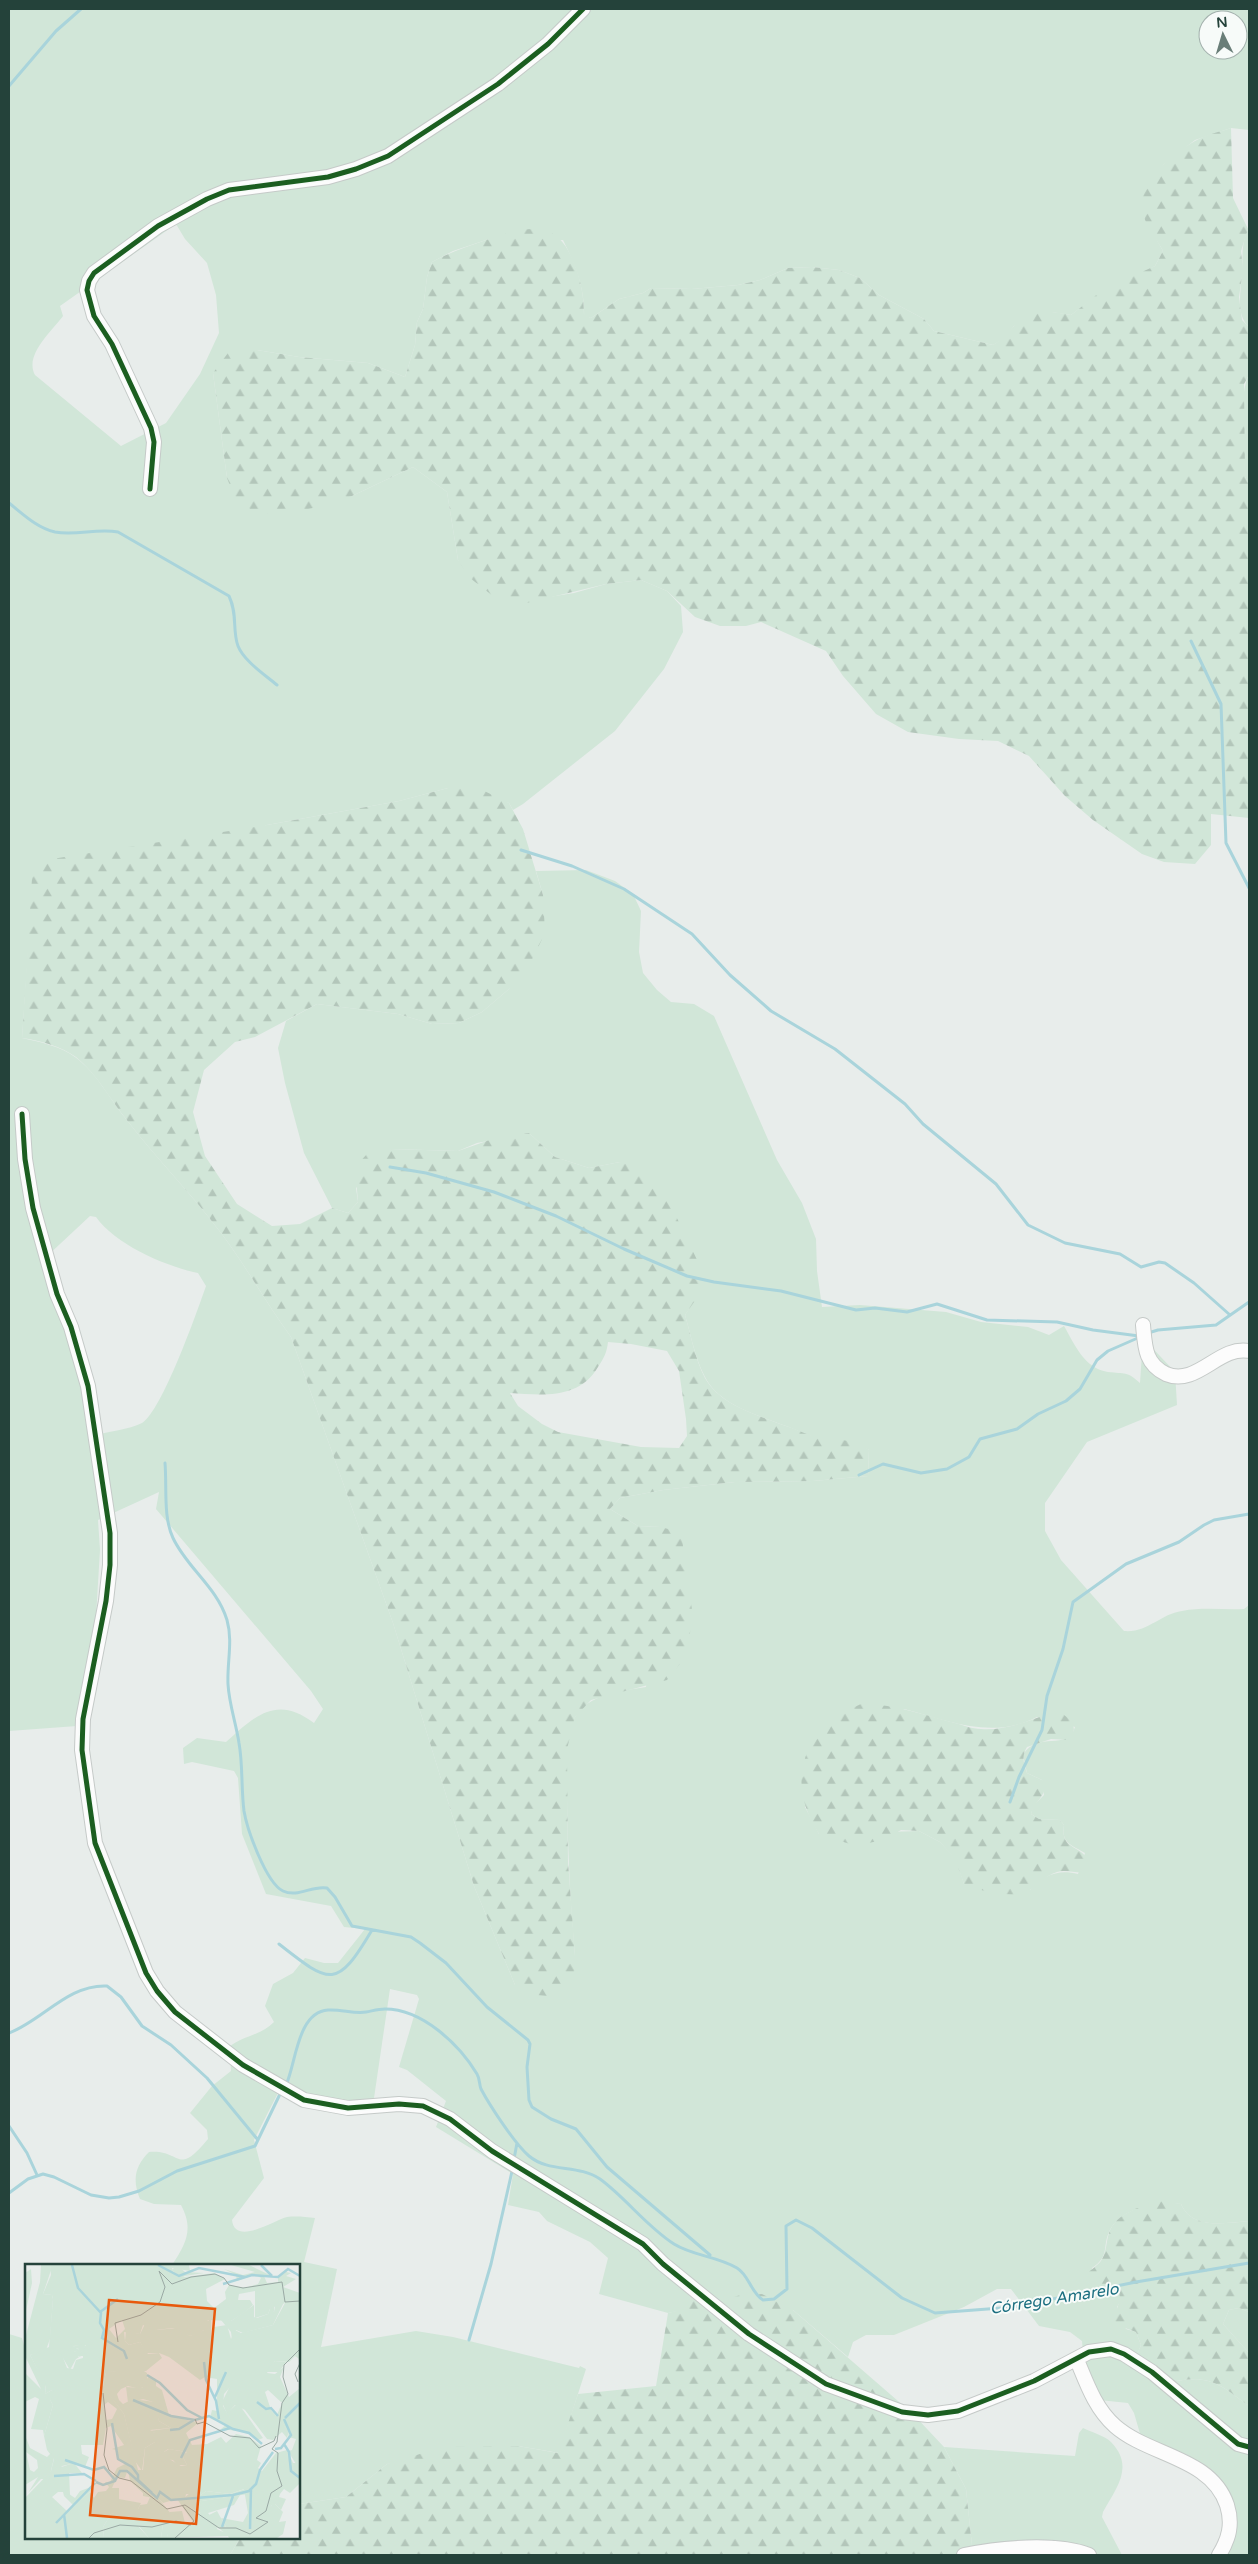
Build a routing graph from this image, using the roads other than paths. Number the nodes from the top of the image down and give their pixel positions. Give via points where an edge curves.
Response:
1 (582, 9) edge
2 (150, 489) dead end
3 (22, 1114) dead end
4 (1143, 1325) dead end
5 (1249, 1351) edge
6 (1077, 2360) junction
7 (1249, 2447) edge
8 (964, 2555) edge
9 (1089, 2555) edge
10 (1218, 2555) edge

1 - 2 street via 548,44 498,84 388,156 328,177 229,190 158,226 94,273 87,290 94,316 112,344 151,428 154,442
3 - 6 street via 33,1208 56,1294 71,1327 88,1386 110,1533 106,1601 83,1719 82,1750 94,1843 146,1973 157,1991 175,2012 243,2065 304,2100 348,2108 399,2104 422,2106 450,2119 492,2151 643,2244 749,2334 826,2384 902,2412 928,2415 958,2411
4 - 5 street via 1146,1356 1156,1369 1170,1376 1187,1376 1228,1354 1241,1349
6 - 7 street via 1088,2352 1099,2350 1111,2349 1124,2354 1152,2372 1238,2444
6 - 10 street via 1094,2401 1115,2426 1142,2444 1180,2460 1215,2482 1231,2518 1229,2538
8 - 9 street via 1047,2547 1072,2549

